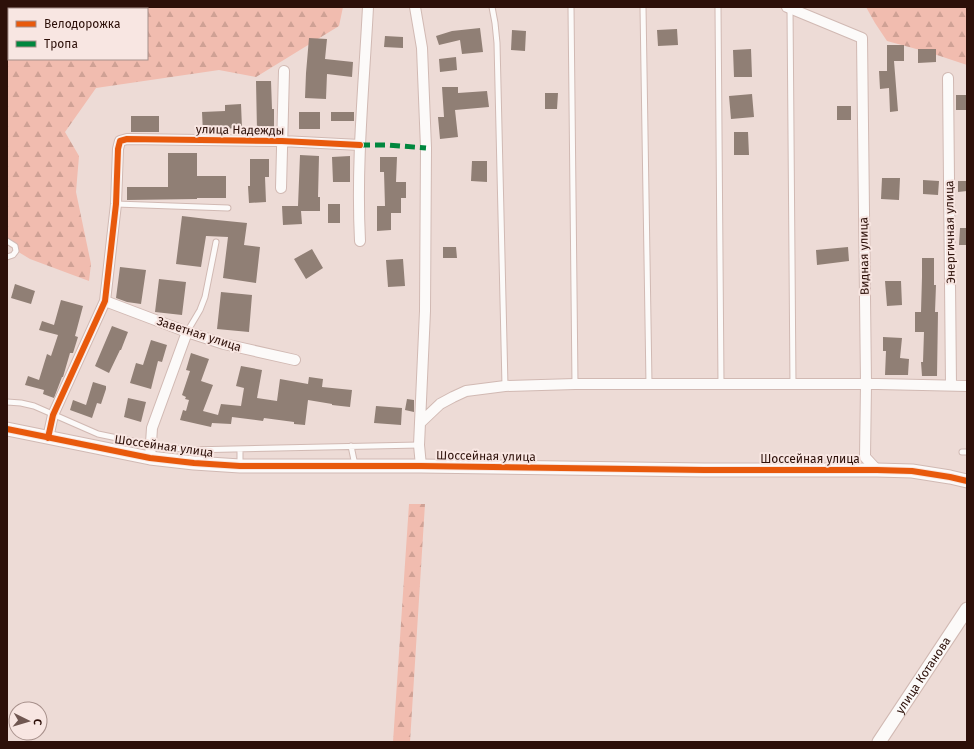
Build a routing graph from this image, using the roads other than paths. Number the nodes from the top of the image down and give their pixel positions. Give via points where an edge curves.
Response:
1 (368, 7) edge
2 (415, 7) edge
3 (492, 7) edge
4 (571, 7) edge
5 (643, 7) edge
6 (718, 7) edge
7 (789, 8) edge
8 (284, 71) dead end
9 (948, 78) dead end
10 (282, 141) junction
11 (360, 145) junction
12 (281, 188) dead end
13 (116, 204) junction
14 (228, 208) dead end
15 (7, 241) edge
16 (360, 241) dead end
17 (216, 242) dead end
18 (7, 257) edge
19 (105, 301) junction
20 (187, 332) junction
21 (295, 360) dead end
22 (575, 384) junction
23 (649, 384) junction
24 (721, 384) junction
25 (866, 384) junction
26 (793, 385) junction
27 (951, 385) junction
28 (505, 386) junction
29 (967, 386) edge
30 (7, 402) edge
31 (53, 414) junction
32 (420, 423) junction
33 (7, 429) edge
34 (48, 438) junction
35 (419, 445) junction
36 (351, 446) junction
37 (240, 449) junction
38 (150, 451) junction
39 (240, 466) junction
40 (356, 466) junction
41 (421, 466) junction
42 (877, 470) junction
43 (967, 481) edge
44 (967, 609) edge
45 (879, 742) edge

1 - 11 street
2 - 32 street via 422,48 426,148 425,311
3 - 28 lane via 497,43
4 - 22 lane
5 - 23 lane
6 - 24 lane
7 - 25 street, Видная улица via 862,38
7 - 26 lane
8 - 10 street
9 - 27 street, Энергичная улица
10 - 11 street, улица Надежды
10 - 12 street
10 - 13 street, улица Надежды via 127,138 120,141 118,149
11 - 16 street
13 - 14 lane
13 - 19 street
15 - 18 lane via 15,246 16,251
17 - 20 lane via 205,297
19 - 20 street, Заветная улица
19 - 31 street
20 - 21 street, Заветная улица via 224,344
20 - 38 street via 152,428
22 - 23 street
22 - 28 street
23 - 24 street
24 - 26 street
25 - 26 street
25 - 27 street
25 - 42 street, Видная улица via 865,457
27 - 29 street
28 - 32 street via 466,391 440,404
30 - 31 lane via 34,406
31 - 34 street
31 - 38 lane via 98,434
32 - 35 street
33 - 34 street, Шоссейная улица
34 - 38 street, Шоссейная улица
35 - 36 lane
35 - 41 street
36 - 37 lane
36 - 40 lane
37 - 38 lane
37 - 39 lane
38 - 39 street, Шоссейная улица via 194,463
39 - 40 street, Шоссейная улица
40 - 41 street, Шоссейная улица
41 - 42 street, Шоссейная улица
42 - 43 street, Шоссейная улица via 912,471
44 - 45 street, улица Котанова

